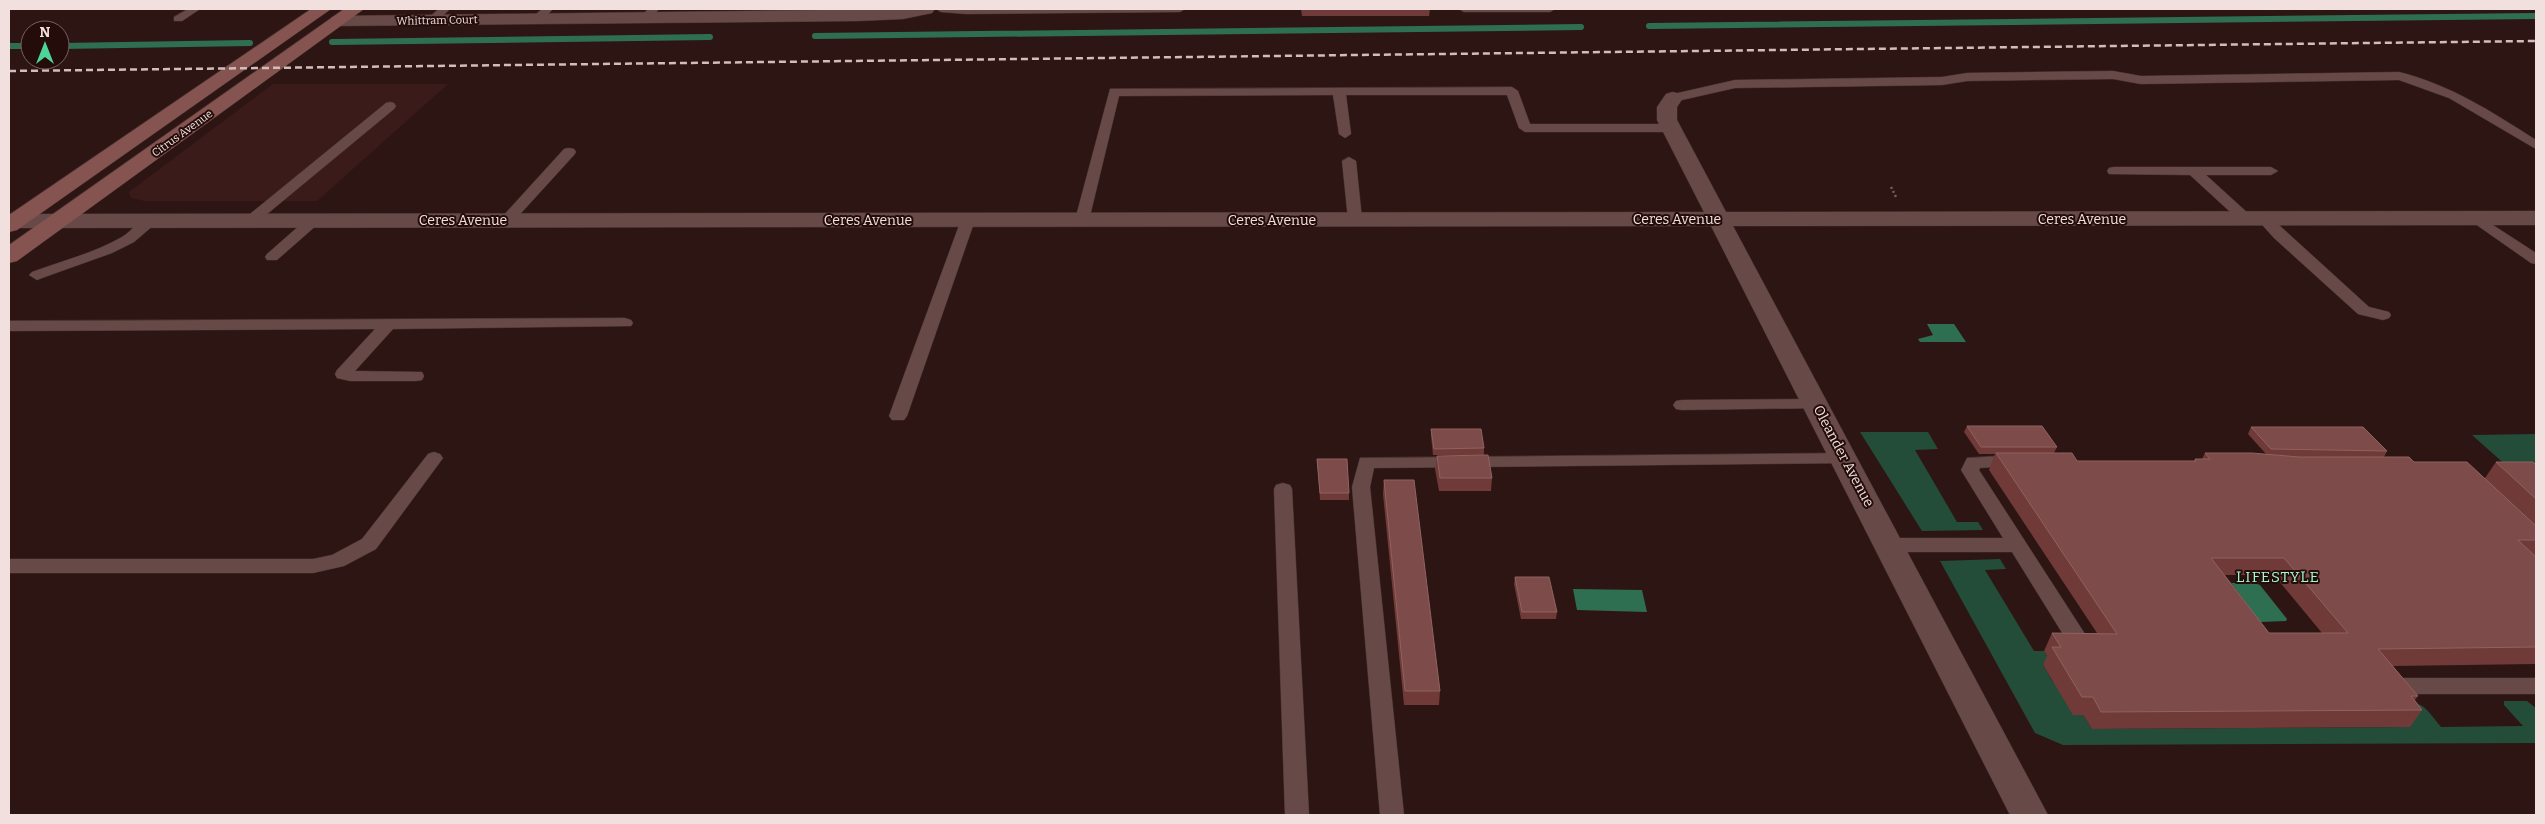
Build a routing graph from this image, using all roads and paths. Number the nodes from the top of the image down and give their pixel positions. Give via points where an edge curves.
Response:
1 (195, 9) edge
2 (322, 9) edge
3 (354, 9) edge
4 (926, 9) edge
5 (941, 9) edge
6 (1180, 9) edge
7 (1464, 9) edge
8 (1550, 9) edge
9 (860, 12) edge
10 (650, 13) edge
11 (756, 13) edge
12 (439, 14) edge
13 (542, 14) edge
14 (178, 19) dead end
15 (338, 21) junction
16 (1339, 92) junction
17 (1673, 98) joint
18 (390, 106) dead end
19 (1671, 128) junction
20 (1345, 134) dead end
21 (2536, 145) edge
22 (568, 152) dead end
23 (1349, 161) dead end
24 (2114, 171) dead end
25 (2194, 171) junction
26 (2271, 171) dead end
27 (2254, 218) junction
28 (2476, 218) junction
29 (2536, 218) edge
30 (1355, 219) junction
31 (1718, 219) junction
32 (507, 220) junction
33 (968, 220) junction
34 (1082, 220) junction
35 (57, 221) junction
36 (150, 221) junction
37 (250, 221) junction
38 (313, 221) junction
39 (11, 223) edge
40 (9, 256) edge
41 (272, 257) dead end
42 (2536, 260) edge
43 (37, 275) dead end
44 (2383, 315) dead end
45 (625, 323) dead end
46 (389, 324) junction
47 (9, 326) edge
48 (416, 376) dead end
49 (1816, 404) junction
50 (1682, 405) dead end
51 (898, 416) dead end
52 (434, 458) dead end
53 (1845, 459) junction
54 (2035, 461) edge
55 (1283, 489) dead end
56 (1890, 545) junction
57 (2017, 545) junction
58 (9, 566) edge
59 (2077, 639) edge
60 (2401, 686) edge
61 (2536, 686) edge
62 (1297, 815) edge
63 (1392, 815) edge
64 (2029, 815) edge

1 - 14 lane
2 - 39 main road, Citrus Avenue
3 - 15 main road, Citrus Avenue
4 - 9 street, Whittram Court via 903,14
5 - 6 lane
7 - 8 lane
9 - 11 street, Whittram Court
10 - 11 street, Whittram Court
10 - 13 street, Whittram Court
12 - 13 street, Whittram Court
12 - 15 street, Whittram Court
15 - 35 main road, Citrus Avenue
16 - 19 lane via 1512,91 1525,128
16 - 20 lane
16 - 34 lane via 1114,92
17 - 19 street, Oleander Avenue via 1667,107
17 - 21 lane via 1735,84 2113,75 2141,80 2399,76 2442,88
18 - 37 lane
19 - 31 street, Oleander Avenue
22 - 32 lane
23 - 30 lane
24 - 25 lane
25 - 26 lane
25 - 27 lane
27 - 28 street, Ceres Avenue
27 - 31 street, Ceres Avenue
27 - 44 lane via 2279,235 2364,311
28 - 29 street, Ceres Avenue
28 - 42 lane
30 - 31 street, Ceres Avenue
30 - 34 street, Ceres Avenue
31 - 49 street, Oleander Avenue
32 - 33 street, Ceres Avenue
32 - 38 street, Ceres Avenue
33 - 34 street, Ceres Avenue
33 - 51 lane
35 - 36 street, Ceres Avenue
35 - 39 street, Ceres Avenue
35 - 40 main road, Citrus Avenue
36 - 37 street, Ceres Avenue
36 - 43 lane via 129,239 107,250
37 - 38 street, Ceres Avenue
38 - 41 lane
45 - 46 lane
46 - 47 lane
46 - 48 lane via 343,374
49 - 50 lane
49 - 53 street, Oleander Avenue
52 - 58 lane via 369,544 337,561 313,566
53 - 56 street, Oleander Avenue
53 - 63 lane via 1366,462 1361,487
54 - 57 lane via 1973,462 1970,470
55 - 62 lane
56 - 57 lane
56 - 64 street, Oleander Avenue
57 - 59 lane
60 - 61 lane

